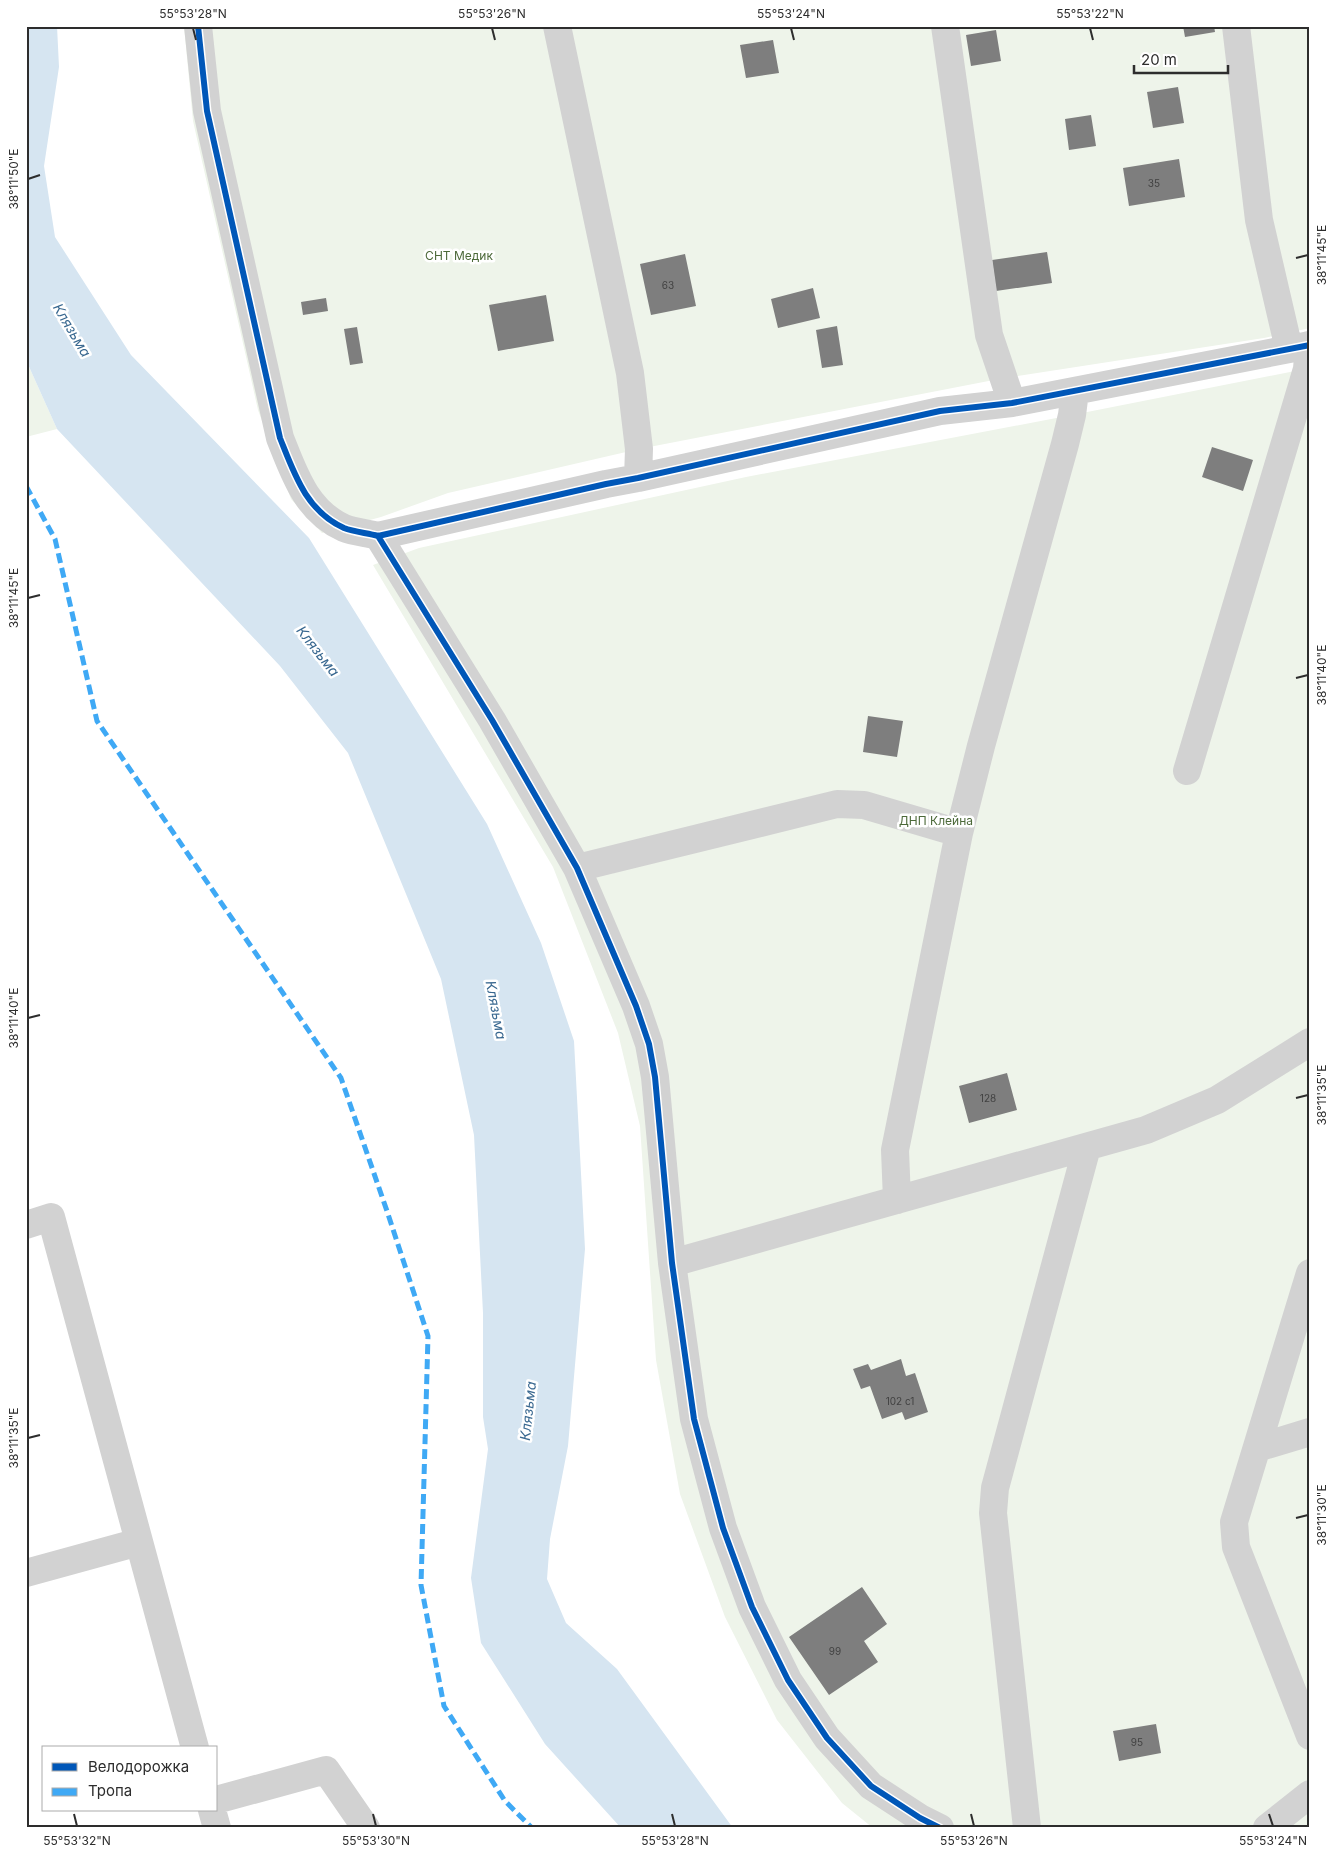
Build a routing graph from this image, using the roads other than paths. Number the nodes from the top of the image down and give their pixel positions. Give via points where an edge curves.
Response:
1 (198, 26) edge
2 (558, 26) edge
3 (945, 26) edge
4 (1236, 26) edge
5 (1303, 347) edge
6 (1075, 391) junction
7 (1012, 403) junction
8 (638, 478) junction
9 (378, 536) junction
10 (1187, 771) dead end
11 (959, 833) junction
12 (577, 868) junction
13 (1310, 1042) edge
14 (1087, 1147) junction
15 (897, 1200) junction
16 (26, 1225) edge
17 (672, 1263) junction
18 (1310, 1273) edge
19 (1310, 1432) edge
20 (1257, 1448) junction
21 (139, 1542) junction
22 (26, 1573) edge
23 (1310, 1736) edge
24 (194, 1746) edge
25 (1310, 1794) edge
26 (218, 1799) edge
27 (212, 1812) edge
28 (216, 1828) edge
29 (366, 1828) edge
30 (940, 1828) edge
31 (1027, 1828) edge
32 (1267, 1828) edge

1 - 9 street via 207,111 280,438 298,482 315,509 344,528
2 - 8 street via 630,373 639,449
3 - 7 street via 989,335
4 - 5 street via 1259,220
5 - 6 street
5 - 10 street via 1306,369
6 - 7 street
6 - 11 street via 1065,444
7 - 8 street via 940,411
8 - 9 street
9 - 12 street via 492,720
11 - 12 street via 864,805 837,804
11 - 15 street via 895,1150
12 - 17 street via 649,1044
13 - 14 street via 1217,1100 1146,1130
14 - 15 street
14 - 31 street via 995,1488 993,1513
15 - 17 street
16 - 21 street via 51,1218
17 - 30 street via 694,1419 723,1528 752,1607 788,1680 827,1738 871,1786
18 - 20 street
19 - 20 street
20 - 23 street via 1234,1522 1236,1547
21 - 22 street
21 - 24 street
25 - 32 street
26 - 29 street via 326,1770
27 - 28 street

